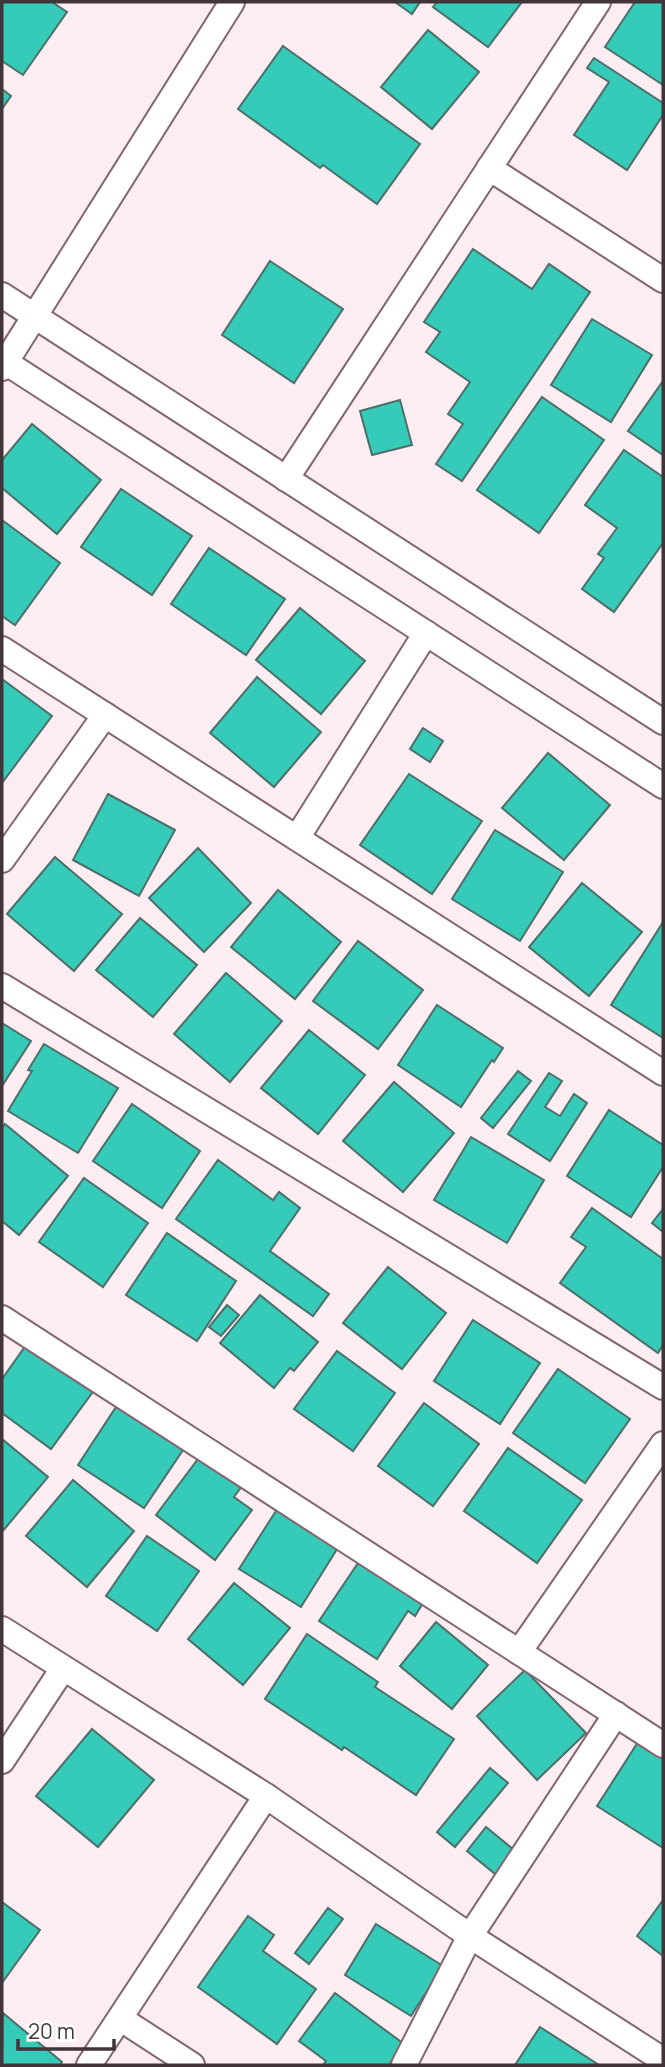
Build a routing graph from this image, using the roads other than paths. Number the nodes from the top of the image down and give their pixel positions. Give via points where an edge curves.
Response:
1 (232, 2) edge
2 (598, 2) edge
3 (489, 168) junction
4 (663, 280) edge
5 (2, 295) edge
6 (34, 316) junction
7 (3, 363) edge
8 (286, 479) junction
9 (426, 633) junction
10 (2, 649) edge
11 (105, 715) junction
12 (663, 722) edge
13 (663, 786) edge
14 (297, 838) junction
15 (2, 860) edge
16 (2, 986) edge
17 (663, 1073) edge
18 (2, 1318) edge
19 (663, 1387) edge
20 (663, 1444) edge
21 (2, 1629) edge
22 (519, 1652) junction
23 (62, 1670) junction
24 (616, 1714) junction
25 (663, 1745) edge
26 (2, 1761) edge
27 (266, 1796) junction
28 (470, 1936) junction
29 (121, 2019) junction
30 (663, 2060) edge
31 (89, 2065) edge
32 (192, 2065) edge
33 (404, 2065) edge

1 - 6 street
2 - 3 street
3 - 4 street
3 - 8 street
5 - 6 street
6 - 7 street
6 - 8 street
7 - 9 street
8 - 12 street
9 - 13 street
9 - 14 street
10 - 11 street
11 - 14 street
11 - 15 street
14 - 17 street
16 - 19 street
18 - 22 street
20 - 22 street
21 - 23 street
22 - 24 street
23 - 26 street
23 - 27 street
24 - 25 street
24 - 28 street
27 - 28 street
27 - 29 street
28 - 30 street
28 - 33 street
29 - 31 street
29 - 32 street

